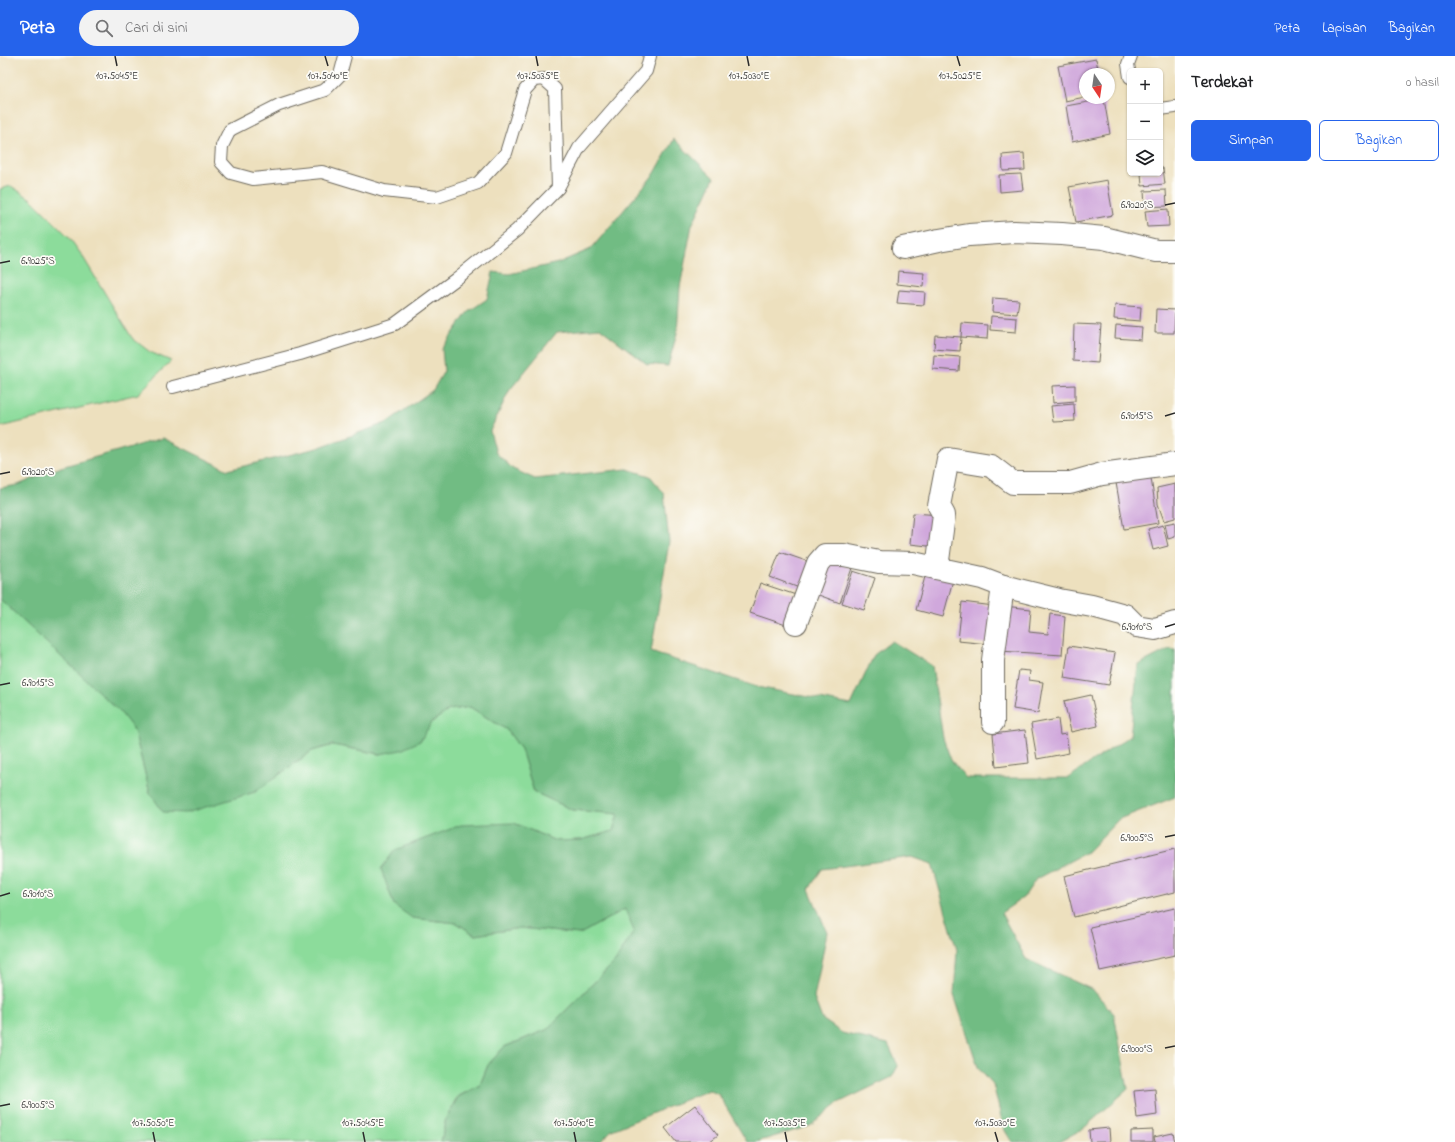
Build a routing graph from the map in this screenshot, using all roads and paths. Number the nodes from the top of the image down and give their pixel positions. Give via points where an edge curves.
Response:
1 (345, 56) edge
2 (650, 56) edge
3 (1131, 56) edge
4 (1129, 68) edge
5 (1175, 107) edge
6 (1163, 109) edge
7 (558, 188) junction
8 (903, 248) dead end
9 (1175, 251) edge
10 (173, 387) dead end
11 (1175, 464) edge
12 (937, 568) junction
13 (1003, 586) junction
14 (796, 623) dead end
15 (1175, 623) edge
16 (993, 722) dead end

1 - 7 lane via 340,74 325,90 279,105 230,130 222,146 221,162 231,173 253,179 322,172 384,191 437,197 478,183 506,153 525,90 534,80 544,79 555,89
2 - 7 lane via 646,71 579,148
3 - 4 lane
5 - 6 lane
7 - 10 lane via 517,230 395,324 300,354
8 - 9 street via 954,237 1014,232 1104,238 1156,251
11 - 12 street via 1102,474 1070,483 1013,483 991,466 948,459 939,506 944,514
12 - 13 street via 982,578
12 - 14 street via 913,563 879,562 844,555 825,555 818,564
13 - 15 street via 1125,615 1136,626 1156,629
13 - 16 street via 993,660

